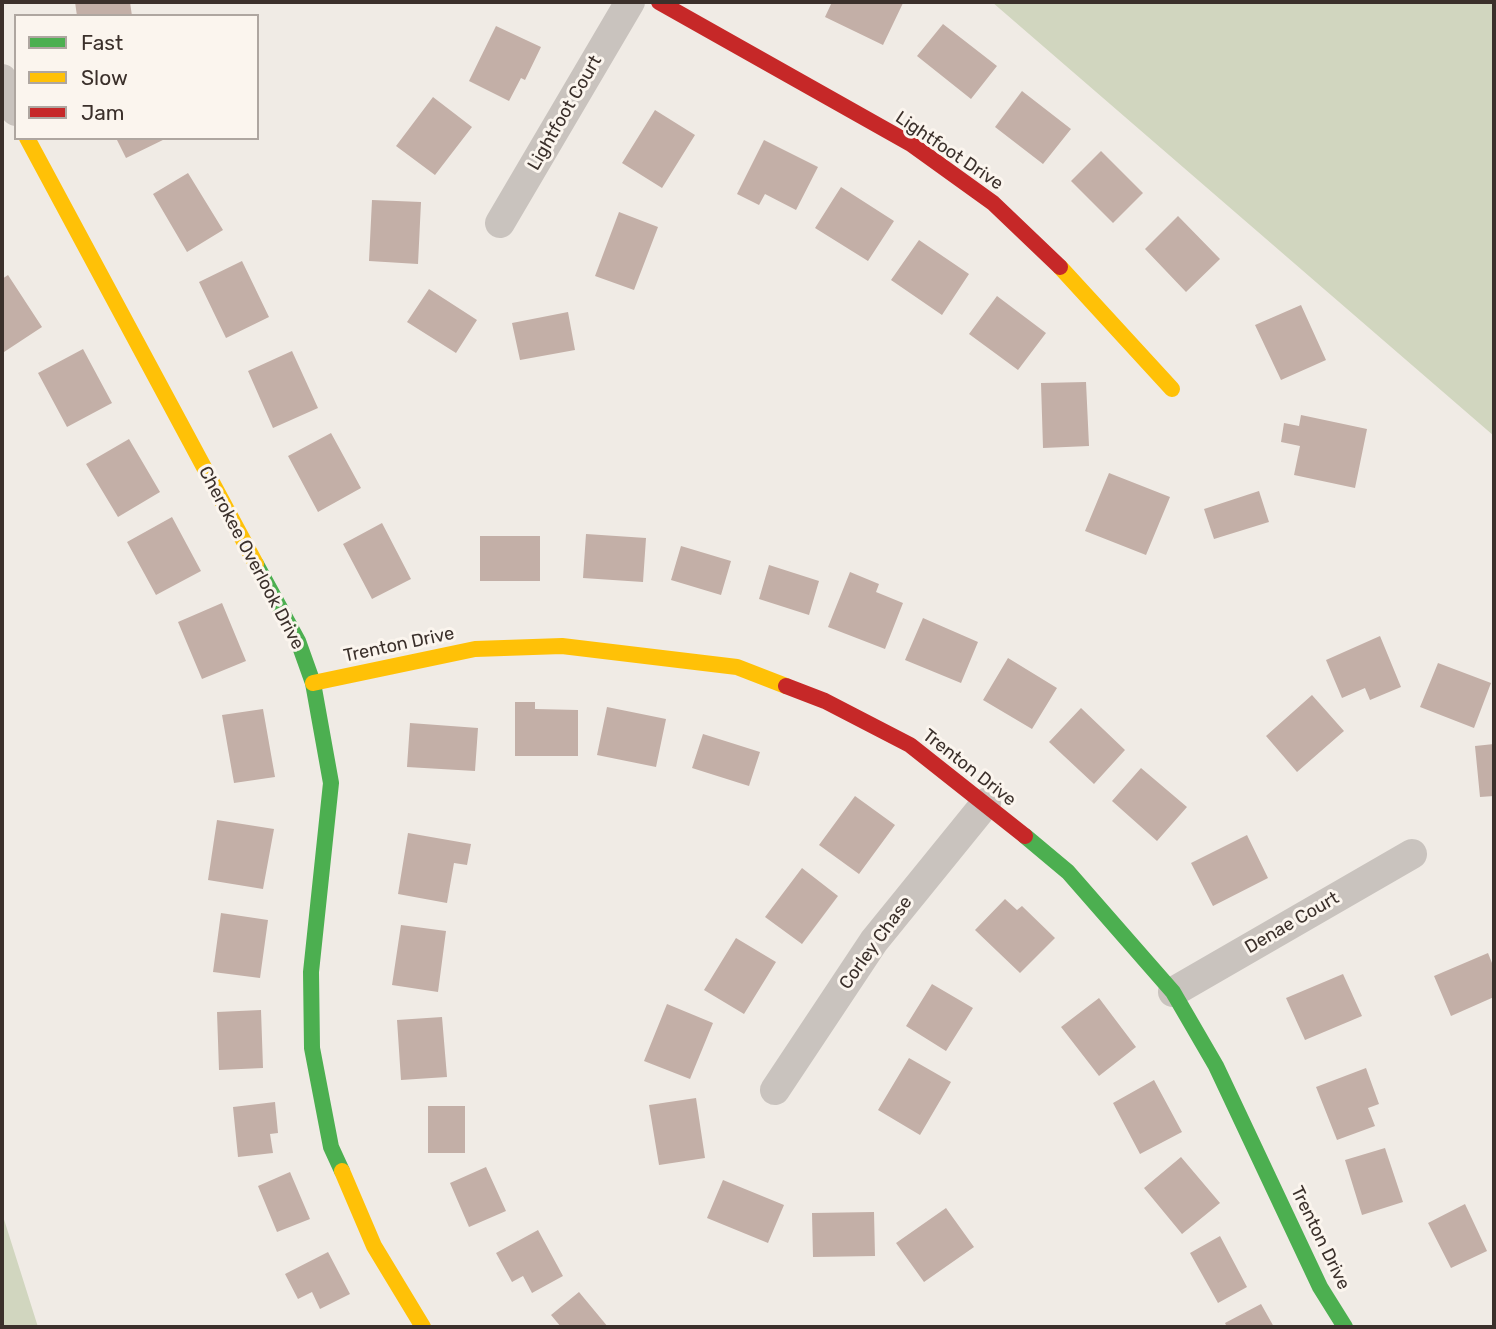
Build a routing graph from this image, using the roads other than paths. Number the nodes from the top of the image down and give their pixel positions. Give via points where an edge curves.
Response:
1 (630, 2) edge
2 (659, 2) edge
3 (28, 140) edge
4 (499, 223) dead end
5 (1172, 389) dead end
6 (313, 682) junction
7 (986, 803) junction
8 (1412, 853) dead end
9 (1173, 992) junction
10 (775, 1090) dead end
11 (424, 1327) edge
12 (1345, 1327) edge

1 - 4 street, Lightfoot Court
2 - 5 street, Lightfoot Drive via 911,144 993,203 1078,284
3 - 6 street, Cherokee Overlook Drive via 298,641
6 - 7 street, Trenton Drive via 475,649 549,646 737,667 825,702 910,745
6 - 11 street, Cherokee Overlook Drive via 331,783 311,972 312,1048 331,1147 374,1246
7 - 9 street, Trenton Drive via 1068,872
7 - 10 street, Corley Chase via 874,942
8 - 9 street, Denae Court
9 - 12 street, Trenton Drive via 1216,1066 1320,1287

